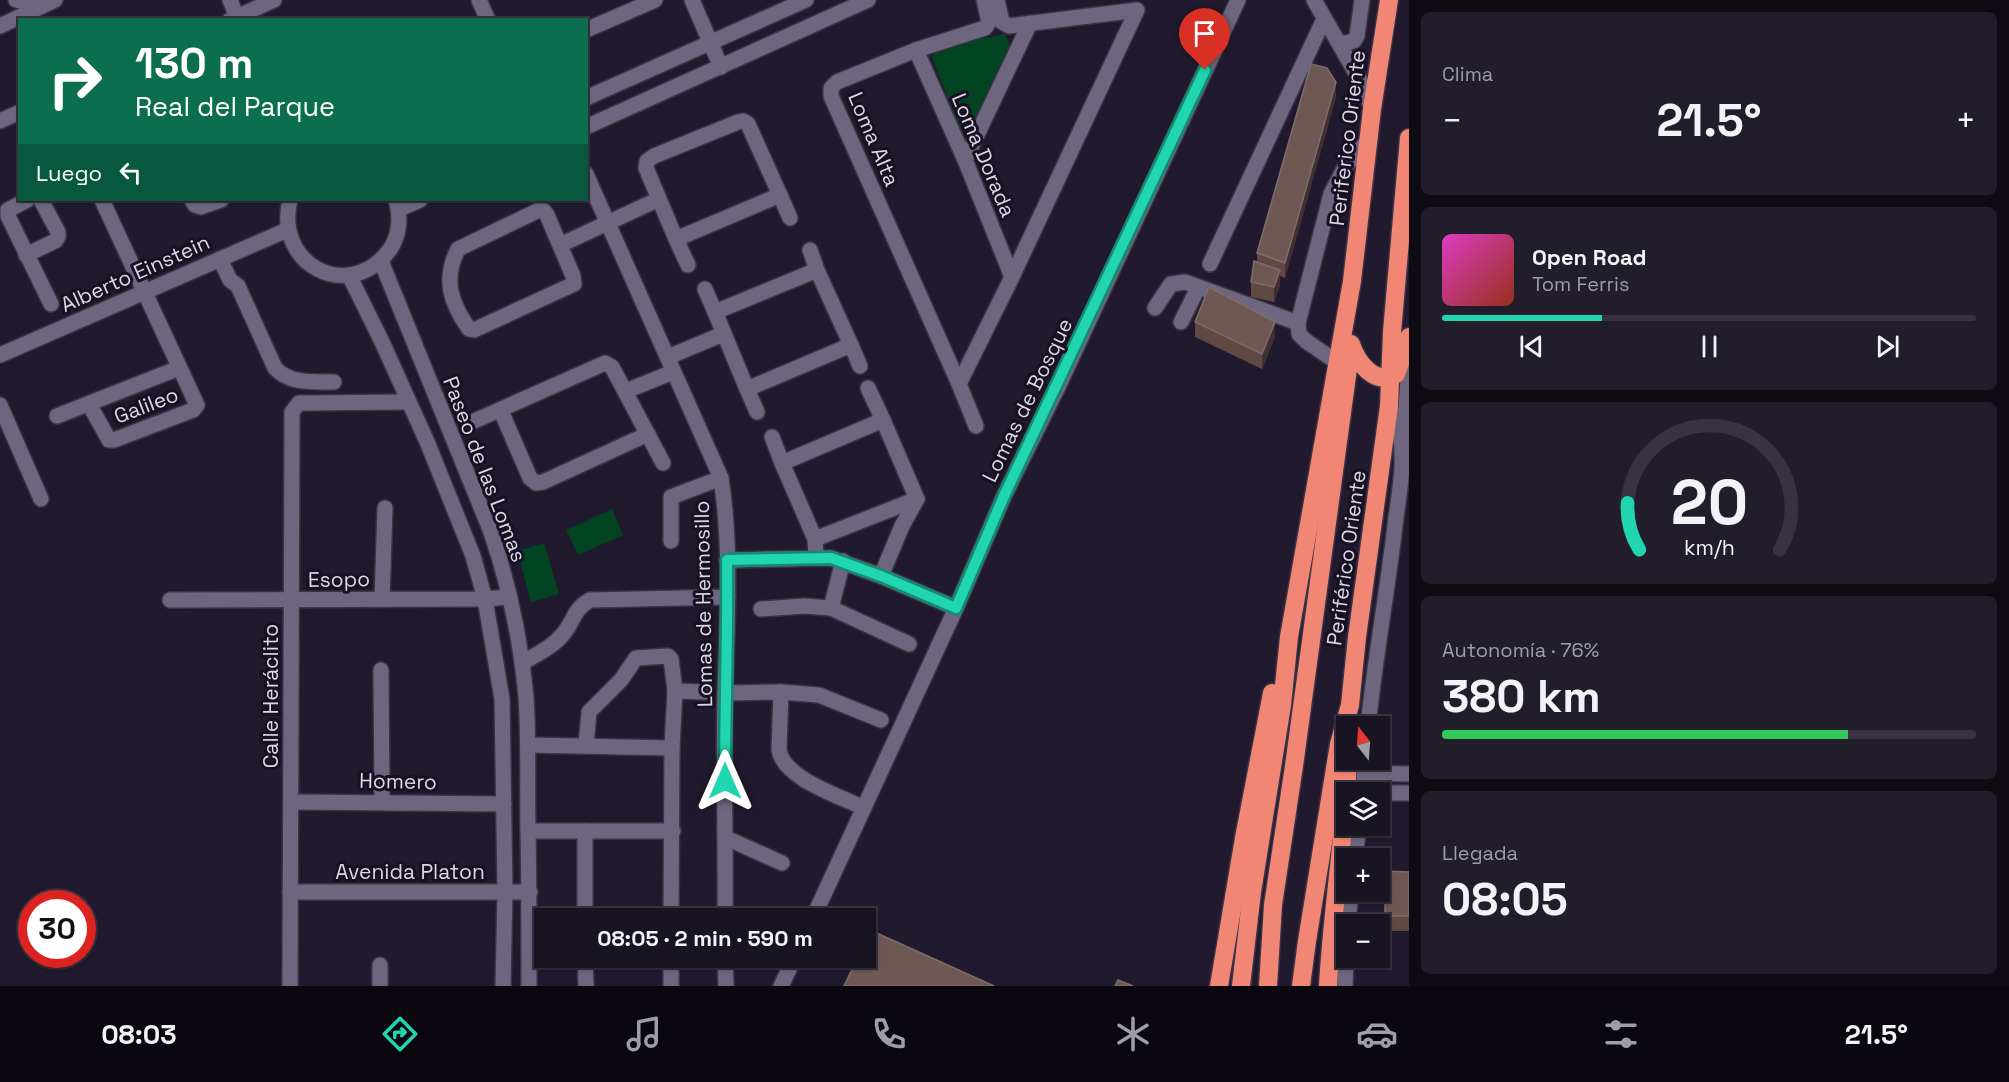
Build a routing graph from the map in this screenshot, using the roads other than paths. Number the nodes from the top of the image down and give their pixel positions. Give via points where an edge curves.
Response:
1 (16, 0) edge
2 (230, 0) edge
3 (480, 0) edge
4 (655, 0) edge
5 (692, 0) edge
6 (806, 0) edge
7 (868, 0) edge
8 (984, 0) edge
9 (997, 0) edge
10 (1238, 0) edge
11 (1314, 0) edge
12 (1362, 0) edge
13 (1389, 0) edge
14 (265, 2) edge
15 (49, 3) edge
16 (783, 4) edge
17 (1139, 5) edge
18 (235, 18) edge
19 (268, 18) edge
20 (487, 18) edge
21 (1324, 19) junction
22 (1030, 23) junction
23 (0, 26) edge
24 (588, 29) edge
25 (710, 44) junction
26 (1340, 44) junction
27 (916, 50) junction
28 (721, 67) junction
29 (588, 97) edge
30 (1372, 109) junction
31 (18, 113) edge
32 (0, 121) edge
33 (588, 126) edge
34 (1370, 138) junction
35 (1409, 138) edge
36 (965, 160) junction
37 (588, 179) edge
38 (780, 195) junction
39 (659, 199) junction
40 (25, 201) edge
41 (42, 201) edge
42 (102, 201) edge
43 (193, 201) edge
44 (218, 201) edge
45 (290, 201) edge
46 (414, 201) edge
47 (397, 204) edge
48 (790, 218) dead end
49 (1401, 223) junction
50 (608, 224) junction
51 (287, 230) junction
52 (676, 239) junction
53 (560, 245) junction
54 (810, 250) dead end
55 (1409, 250) edge
56 (26, 255) junction
57 (225, 257) junction
58 (381, 261) junction
59 (1210, 264) dead end
60 (688, 265) dead end
61 (817, 270) junction
62 (349, 275) junction
63 (1012, 277) junction
64 (1352, 281) joint
65 (1198, 288) junction
66 (705, 289) dead end
67 (144, 292) junction
68 (51, 304) dead end
69 (1155, 308) dead end
70 (715, 312) junction
71 (1181, 322) dead end
72 (1298, 323) junction
73 (723, 334) junction
74 (1409, 337) edge
75 (1306, 341) junction
76 (1346, 344) junction
77 (851, 345) junction
78 (0, 355) edge
79 (1338, 363) junction
80 (671, 364) junction
81 (860, 366) dead end
82 (1409, 367) edge
83 (179, 368) junction
84 (1391, 377) junction
85 (334, 382) dead end
86 (959, 384) junction
87 (868, 388) dead end
88 (747, 389) junction
89 (626, 392) junction
90 (409, 402) junction
91 (89, 404) junction
92 (0, 405) edge
93 (1389, 406) junction
94 (501, 411) junction
95 (442, 412) junction
96 (757, 412) dead end
97 (57, 416) dead end
98 (883, 420) junction
99 (418, 423) junction
100 (472, 423) dead end
101 (976, 426) dead end
102 (648, 434) junction
103 (772, 437) dead end
104 (1403, 453) junction
105 (663, 463) dead end
106 (782, 463) junction
107 (721, 478) junction
108 (41, 499) dead end
109 (917, 499) junction
110 (385, 508) dead end
111 (815, 539) junction
112 (671, 541) dead end
113 (816, 556) junction
114 (727, 560) junction
115 (843, 561) junction
116 (881, 576) junction
117 (508, 597) junction
118 (728, 597) junction
119 (382, 599) junction
120 (485, 599) junction
121 (170, 600) dead end
122 (290, 600) junction
123 (831, 608) junction
124 (956, 608) junction
125 (760, 609) dead end
126 (1289, 637) junction
127 (909, 644) dead end
128 (522, 663) junction
129 (381, 670) dead end
130 (675, 691) junction
131 (705, 692) dead end
132 (781, 692) junction
133 (725, 693) junction
134 (1350, 705) junction
135 (1349, 716) edge
136 (1369, 716) edge
137 (881, 720) dead end
138 (528, 745) junction
139 (586, 746) junction
140 (672, 748) junction
141 (1347, 770) edge
142 (1387, 770) edge
143 (1409, 774) edge
144 (1390, 793) edge
145 (1409, 793) edge
146 (292, 802) junction
147 (382, 802) junction
148 (504, 804) junction
149 (864, 808) junction
150 (528, 831) junction
151 (585, 831) junction
152 (673, 831) junction
153 (726, 837) junction
154 (782, 863) dead end
155 (505, 891) junction
156 (290, 892) junction
157 (530, 892) junction
158 (585, 908) edge
159 (671, 908) edge
160 (725, 908) edge
161 (818, 908) edge
162 (380, 965) dead end
163 (585, 968) edge
164 (671, 968) edge
165 (725, 968) edge
166 (788, 968) edge
167 (1346, 968) edge
168 (1302, 983) edge
169 (290, 986) edge
170 (380, 986) edge
171 (503, 986) edge
172 (529, 986) edge
173 (586, 986) edge
174 (671, 986) edge
175 (726, 986) edge
176 (781, 986) edge
177 (1219, 986) edge
178 (1241, 986) edge
179 (1268, 986) edge
180 (1328, 986) edge
181 (1345, 986) edge

1 - 15 street
2 - 18 street
3 - 20 street
4 - 24 street
5 - 25 street
6 - 16 street
7 - 28 street
8 - 27 street, Loma Alta via 989,22 985,28
9 - 22 street via 1004,25
10 - 124 street, Lomas de Bosque via 1004,496
11 - 21 street
12 - 26 street via 1357,36 1354,41
13 - 30 highway, Periferico Oriente
14 - 18 street
14 - 19 street
15 - 23 street
16 - 25 street
17 - 22 street
17 - 63 street
21 - 26 street
21 - 59 street
22 - 36 street
25 - 28 street
25 - 29 street
26 - 30 street
27 - 36 street, Loma Dorada
27 - 86 street, Loma Alta via 837,82 831,88 831,96
28 - 33 street
30 - 34 highway, Periferico Oriente
31 - 32 street
34 - 64 highway, Periferico Oriente
34 - 72 street via 1345,166 1331,194
35 - 49 highway, Periférico Oriente
36 - 63 street, Loma Dorada
37 - 50 street, Lomas de Hermosillo
38 - 39 street via 748,124 743,121 647,161 646,168
38 - 48 street
38 - 52 street
39 - 50 street
39 - 52 street
40 - 56 street via 8,210 8,216
41 - 56 street via 58,237
42 - 67 street, Galileo
43 - 44 street via 201,207
45 - 51 street
46 - 47 street
47 - 58 street via 399,228 393,246
49 - 55 street
49 - 84 highway, Periférico Oriente
50 - 53 street
50 - 80 street, Lomas de Hermosillo
51 - 57 street, Alberto Einstein
51 - 62 street via 295,249 309,264 328,274
52 - 60 street
53 - 53 street via 574,284 469,329 449,286 458,249 537,211 547,215
54 - 61 street
56 - 68 street
57 - 67 street, Alberto Einstein
57 - 85 street via 230,280 238,286 281,375 308,382
58 - 62 street
58 - 95 street, Paseo de las Lomas
61 - 70 street
61 - 77 street
62 - 90 street, Paseo de las Lomas
63 - 86 street
64 - 76 highway, Periférico Oriente
65 - 69 street via 1181,281 1171,284
65 - 71 street
65 - 72 street
66 - 70 street
67 - 78 street, Alberto Einstein
67 - 83 street, Galileo
70 - 73 street
72 - 75 street via 1299,334
73 - 80 street
73 - 88 street
74 - 84 highway via 1396,374
75 - 76 street
75 - 79 street
76 - 79 highway, Periférico Oriente
76 - 84 highway via 1365,369 1375,376
76 - 179 highway via 1341,433 1273,905
77 - 81 street
77 - 88 street
79 - 126 highway, Periférico Oriente
80 - 89 street
80 - 107 street, Lomas de Hermosillo
82 - 104 street
83 - 91 street, Galileo
83 - 91 street, Galileo via 196,405 193,410 109,440
84 - 93 highway, Periférico Oriente
86 - 101 street, Loma Alta
87 - 98 street
88 - 96 street
89 - 94 street via 612,366 605,363
89 - 102 street
90 - 99 street, Paseo de las Lomas
90 - 122 street, Calle Heráclito via 304,402 295,407
91 - 97 street, Galileo
92 - 108 street
93 - 104 street via 1398,425
93 - 134 highway, Periférico Oriente
94 - 100 street
94 - 102 street via 530,478 536,483
95 - 99 street
95 - 117 street, Paseo de las Lomas via 491,532
98 - 106 street
98 - 109 street
99 - 120 street, Paseo de las Lomas via 473,556
102 - 105 street
103 - 106 street
104 - 136 street
106 - 111 street
107 - 112 street via 671,497
107 - 114 street, Lomas de Hermosillo
109 - 111 street
109 - 116 street
110 - 119 street
111 - 113 street
113 - 114 street
113 - 115 street
114 - 118 street, Lomas de Hermosillo
115 - 116 street
115 - 123 street
116 - 124 street
117 - 120 street, Esopo
117 - 128 street, Paseo de las Lomas
118 - 128 street via 590,600 578,607 553,645
118 - 133 street, Lomas de Hermosillo
119 - 120 street, Esopo
119 - 122 street, Esopo
120 - 148 street, Paseo de las Lomas via 502,699
121 - 122 street, Esopo
122 - 146 street, Calle Heráclito
123 - 125 street
123 - 127 street
124 - 149 street, Lomas de Bosque
126 - 177 highway via 1281,654 1267,721
126 - 178 highway, Periférico Oriente
128 - 138 street, Paseo de las Lomas
129 - 147 street
130 - 131 street
130 - 139 street via 668,656 636,658 621,680 589,712
130 - 140 street
132 - 133 street
132 - 137 street via 819,695
132 - 149 street via 779,750 784,764 804,779
133 - 153 street, Lomas de Hermosillo
134 - 135 highway
134 - 168 highway, Periférico Oriente via 1340,744
138 - 139 street
138 - 150 street, Paseo de las Lomas
139 - 140 street
140 - 152 street
141 - 180 highway
142 - 143 street
144 - 145 street
146 - 147 street, Homero
146 - 156 street, Calle Heráclito
147 - 148 street, Homero
148 - 155 street, Paseo de las Lomas
149 - 161 street, Lomas de Bosque
150 - 151 street
150 - 157 street, Paseo de las Lomas
151 - 152 street
151 - 158 street
152 - 159 street
153 - 154 street
153 - 160 street, Lomas de Hermosillo
155 - 156 street, Avenida Platon
155 - 157 street, Avenida Platon
155 - 171 street, Paseo de las Lomas
156 - 169 street, Calle Heráclito
157 - 172 street, Paseo de las Lomas
162 - 170 street
163 - 173 street
164 - 174 street
165 - 175 street
166 - 176 street
167 - 181 street

